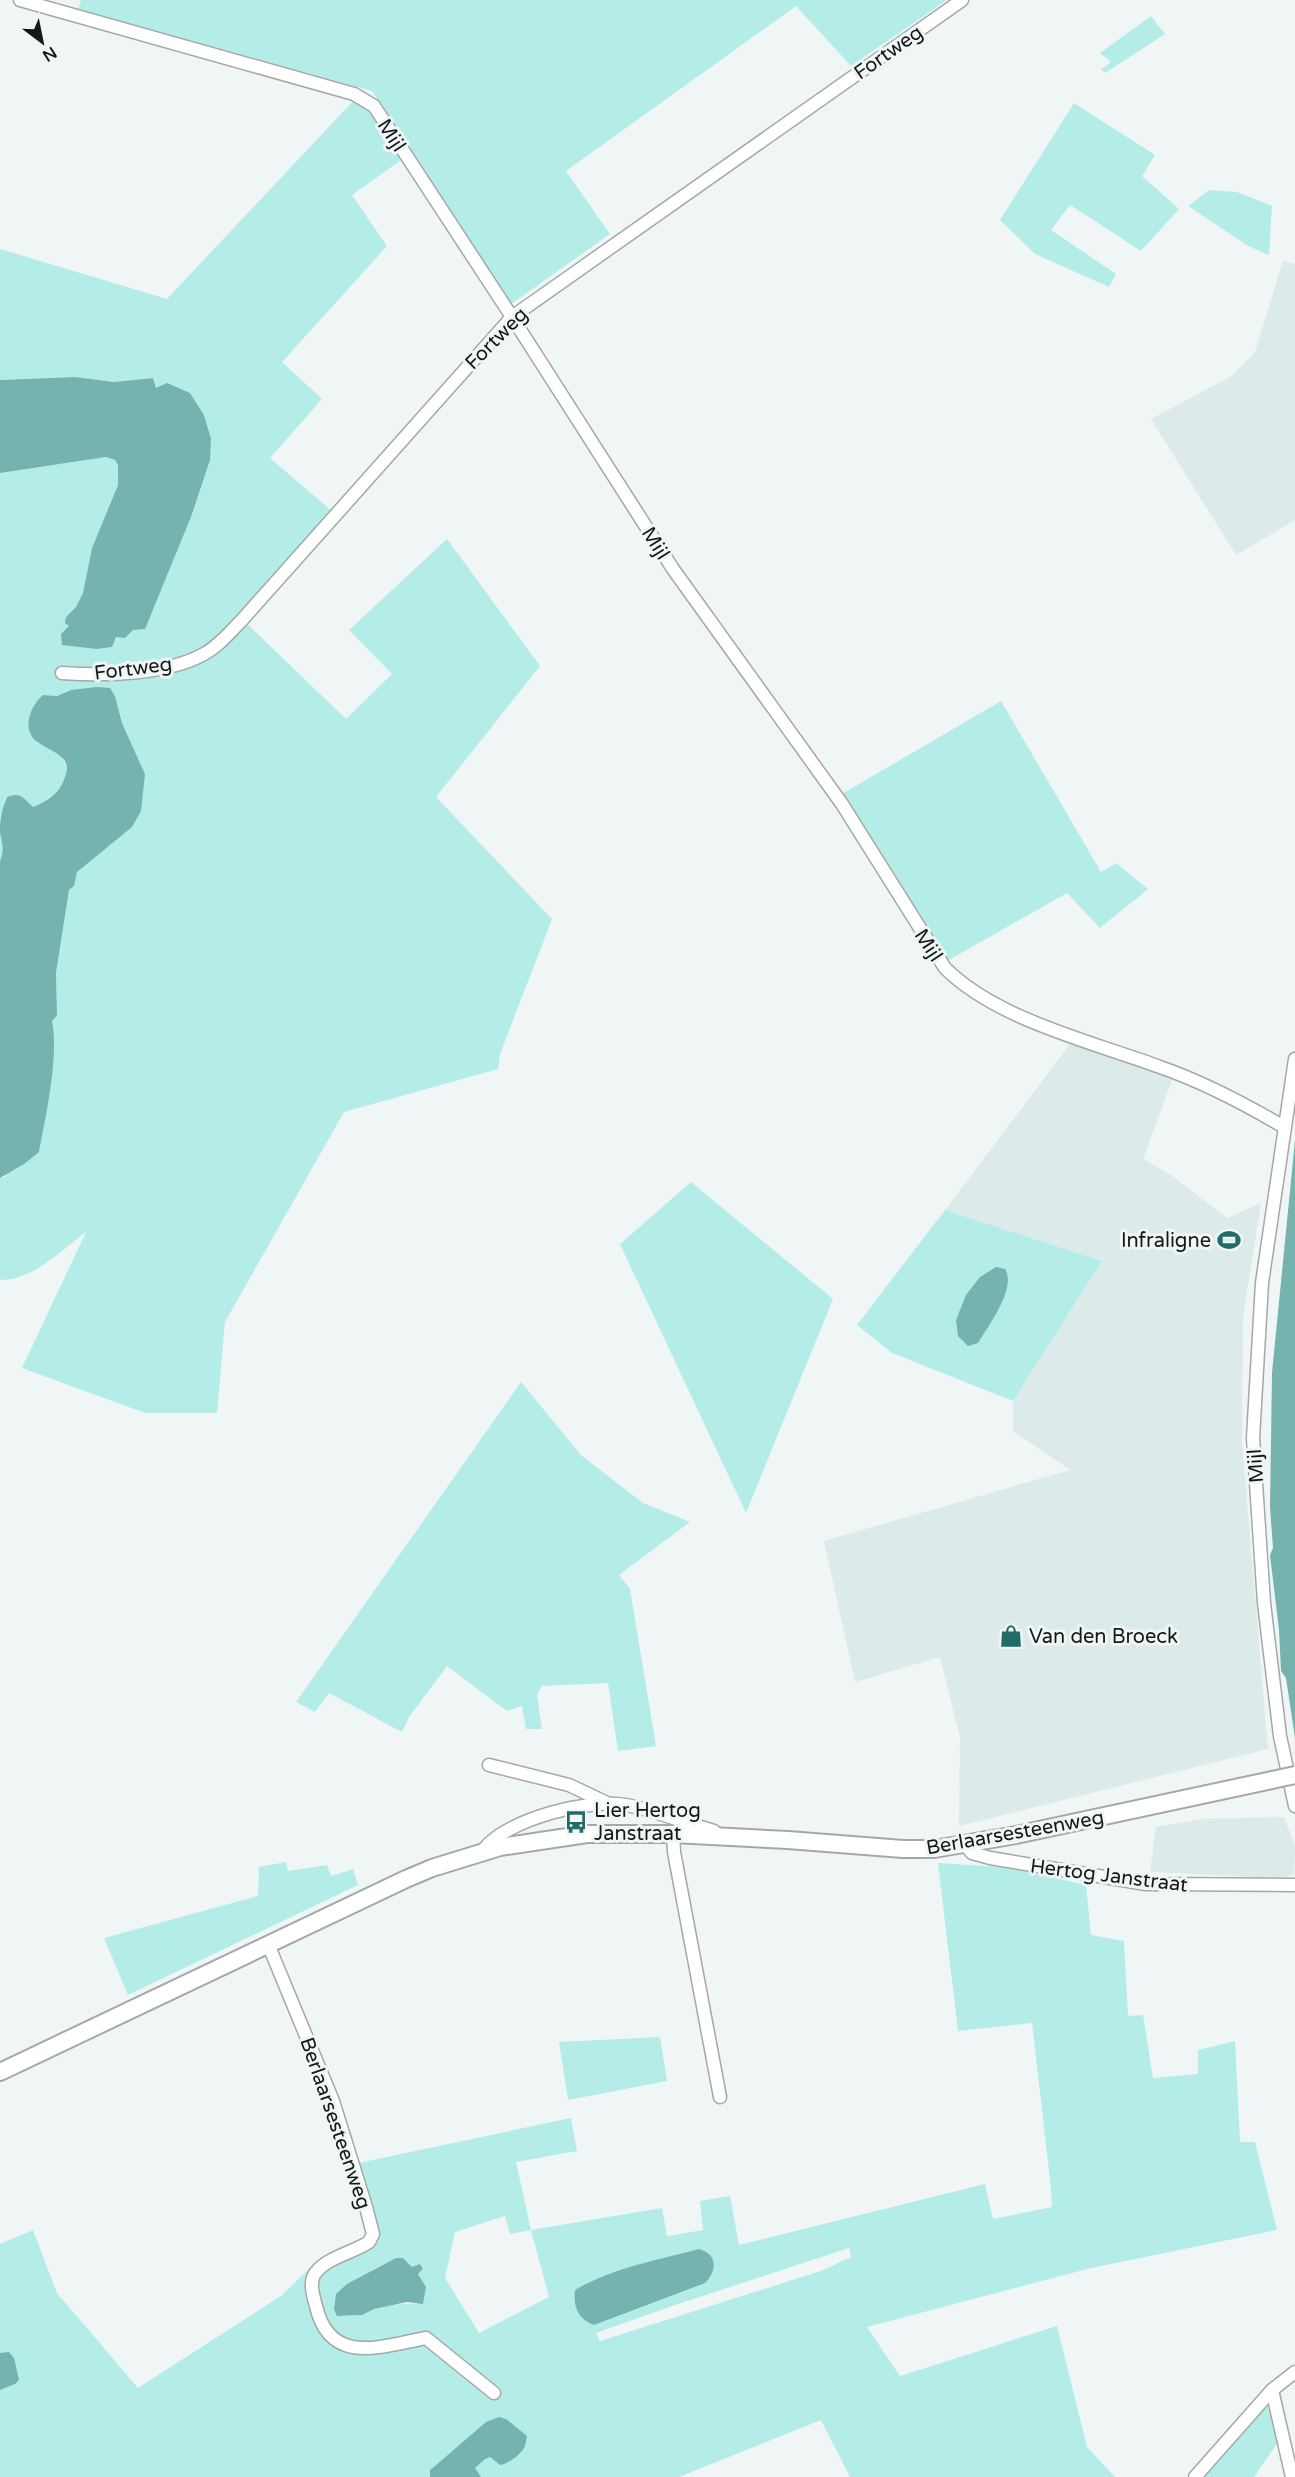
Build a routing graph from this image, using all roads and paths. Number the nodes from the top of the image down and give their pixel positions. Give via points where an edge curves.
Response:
1 (20, 0) edge
2 (962, 0) edge
3 (512, 317) junction
4 (62, 673) dead end
5 (1295, 1059) edge
6 (1284, 1127) junction
7 (489, 1765) dead end
8 (1295, 1775) edge
9 (607, 1803) junction
10 (1295, 1805) edge
11 (673, 1834) junction
12 (732, 1837) junction
13 (965, 1844) junction
14 (482, 1852) junction
15 (1295, 1885) edge
16 (268, 1944) junction
17 (0, 2072) edge
18 (720, 2097) dead end
19 (1295, 2372) edge
20 (1272, 2390) junction
21 (494, 2393) dead end
22 (1195, 2477) edge
23 (1292, 2477) edge

1 - 3 street, Mijl via 363,98 374,106
2 - 3 street, Fortweg
3 - 4 street, Fortweg via 219,644 193,659 167,666 94,675
3 - 6 street, Mijl via 685,587 836,795 945,968 969,988 1006,1009 1184,1076
5 - 6 street, Mijl
6 - 10 street, Mijl via 1262,1283 1253,1438 1264,1603 1280,1736
7 - 9 street, Berlaarsesteenweg via 569,1785
8 - 13 street, Berlaarsesteenweg, bridge
9 - 12 street, Berlaarsesteenweg via 626,1805
9 - 14 street, Berlaarsesteenweg via 551,1812 519,1825
11 - 12 street, Berlaarsesteenweg
11 - 14 street, Berlaarsesteenweg via 587,1834
11 - 18 street
12 - 13 street, Berlaarsesteenweg via 903,1849
13 - 15 street, Hertog Janstraat via 972,1853 990,1858 1144,1883
14 - 16 street, Berlaarsesteenweg via 406,1879
16 - 17 street, Berlaarsesteenweg
16 - 21 street, Berlaarsesteenweg via 333,2101 372,2234 369,2242 315,2272 312,2291 322,2323 343,2346 355,2349 426,2338
19 - 20 street
20 - 22 street
20 - 23 street

